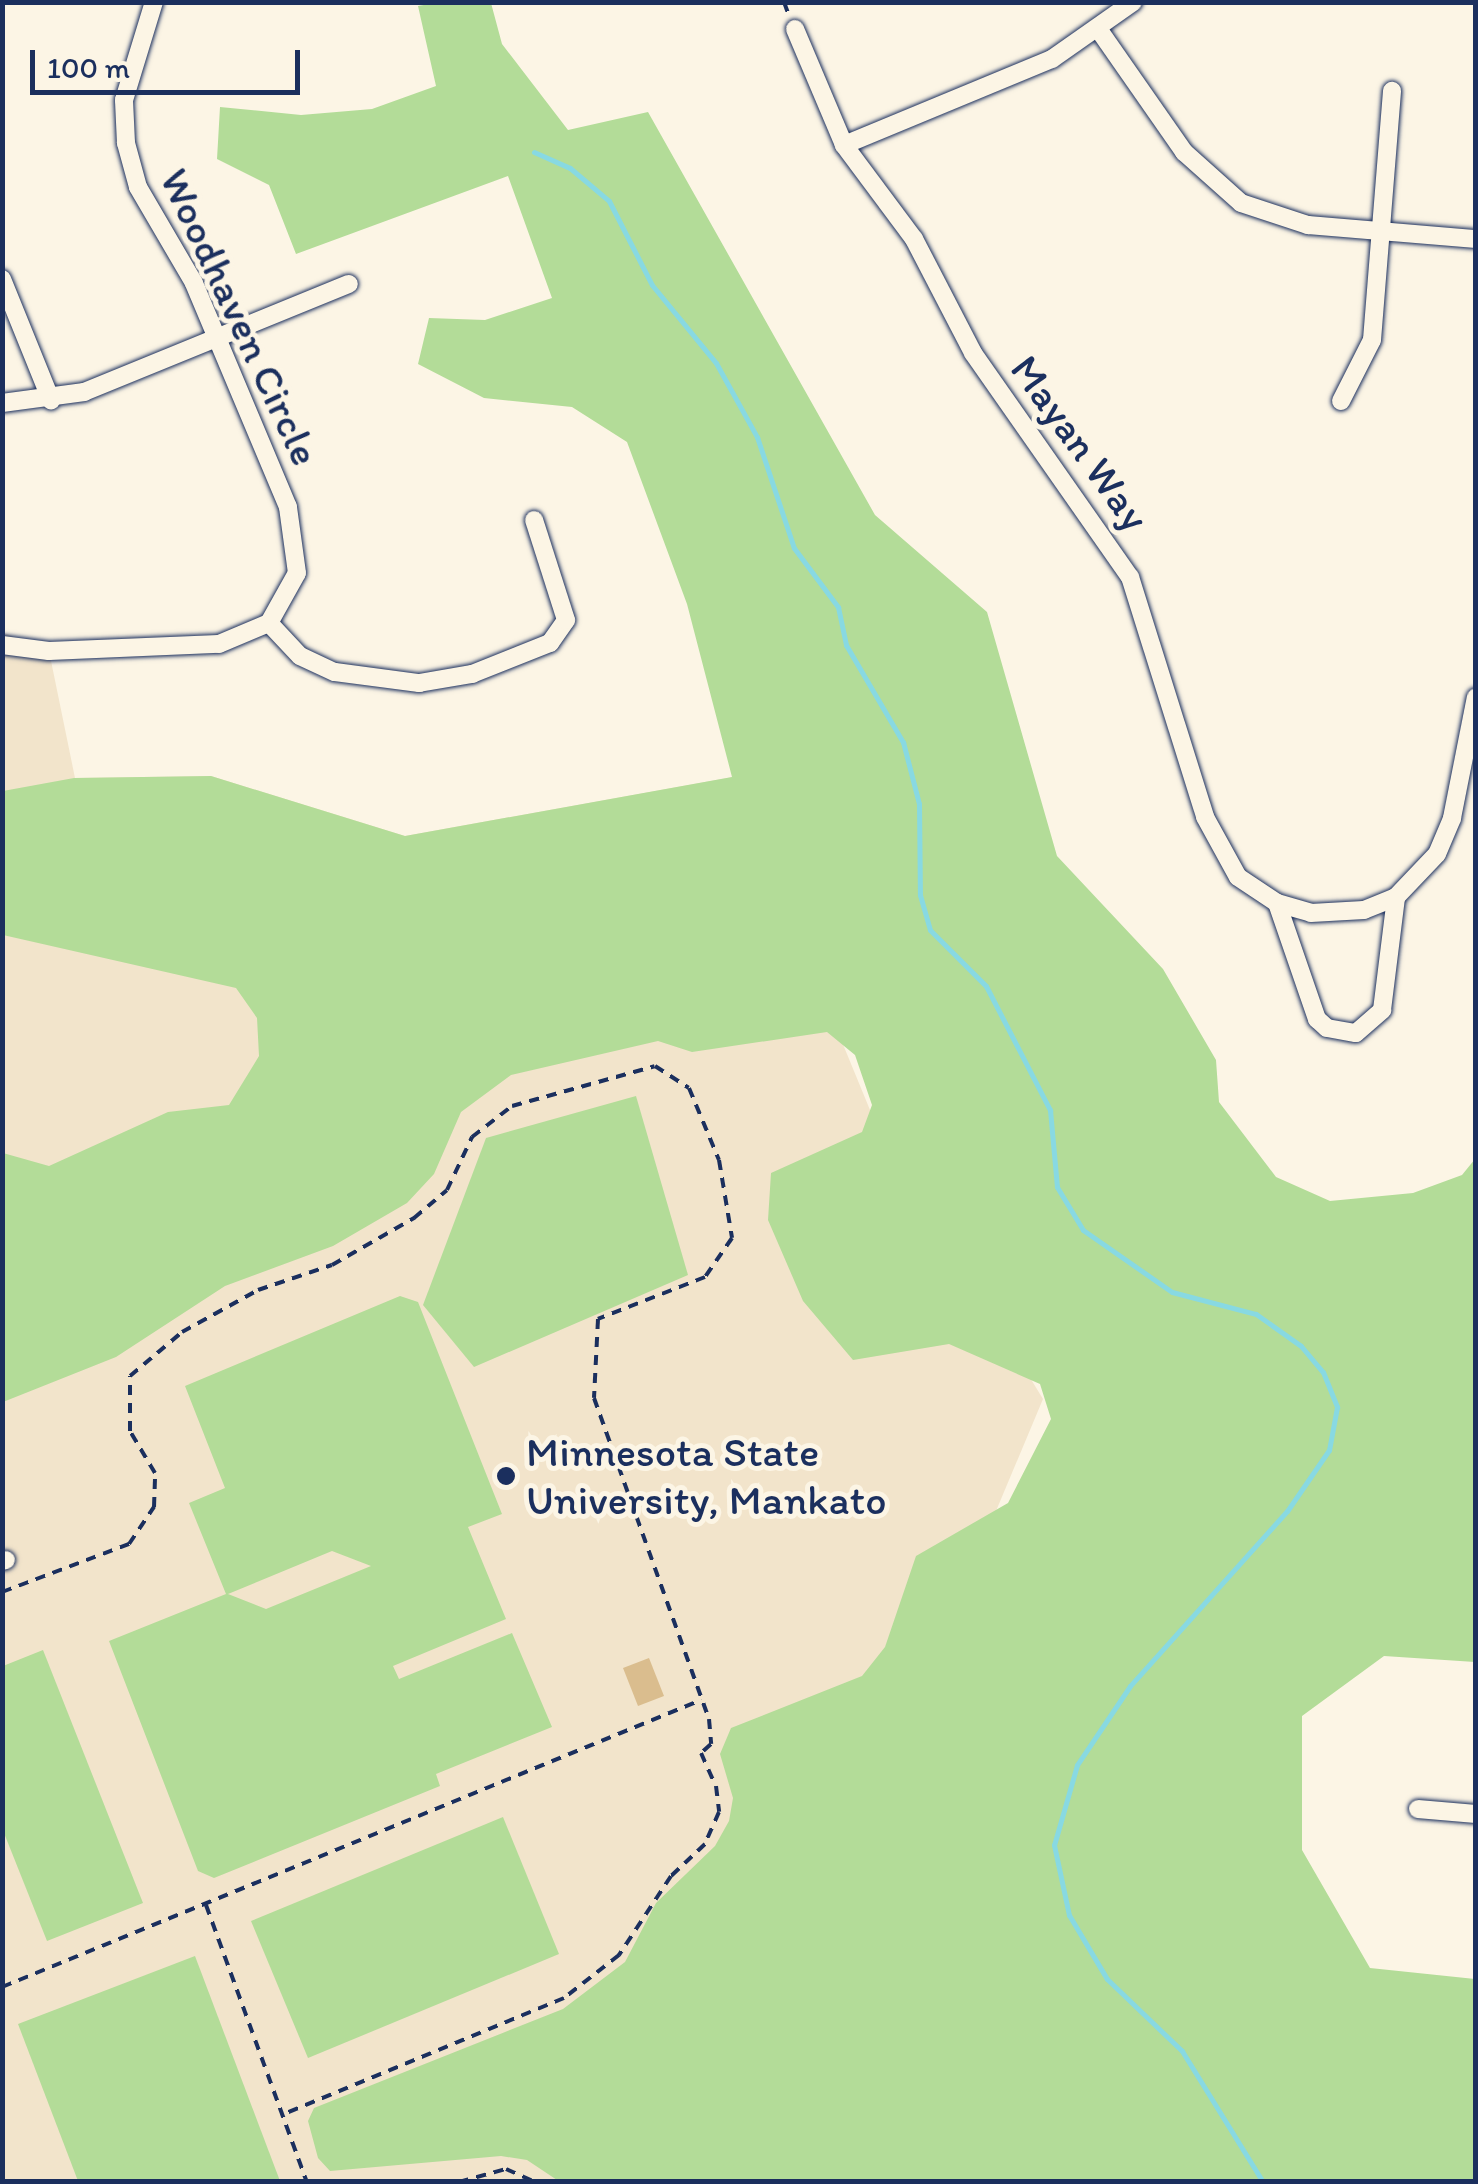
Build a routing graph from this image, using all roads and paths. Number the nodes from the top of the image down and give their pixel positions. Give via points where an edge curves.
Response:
1 (154, 2) edge
2 (1132, 2) edge
3 (795, 29) dead end
4 (1098, 30) junction
5 (1392, 91) dead end
6 (844, 145) junction
7 (1381, 232) junction
8 (1476, 239) edge
9 (2, 280) edge
10 (349, 284) dead end
11 (218, 336) junction
12 (51, 400) junction
13 (1341, 401) dead end
14 (2, 402) edge
15 (534, 520) dead end
16 (269, 623) junction
17 (2, 645) edge
18 (1476, 698) edge
19 (1396, 897) junction
20 (1276, 903) junction
21 (2, 1592) edge
22 (702, 1700) junction
23 (1418, 1808) dead end
24 (1476, 1814) edge
25 (206, 1905) junction
26 (2, 1987) edge
27 (286, 2113) junction
28 (306, 2182) edge
29 (459, 2182) edge
30 (535, 2182) edge

1 - 11 street, Woodhaven Circle via 124,100 126,143 138,187
2 - 4 street
3 - 6 street, Mayan Way
4 - 6 street via 1025,72
4 - 7 street via 1184,152 1241,203 1308,225
5 - 7 street
6 - 20 street, Mayan Way via 914,239 972,352 1112,543 1145,612 1214,840 1238,877
7 - 8 street
7 - 13 street via 1372,340
9 - 12 street
10 - 11 street
11 - 12 street
11 - 16 street, Woodhaven Circle via 294,522 298,573
12 - 14 street
15 - 16 street via 568,609 563,628 550,643 472,674 419,683 336,672 300,656
16 - 17 street via 219,644 49,652
18 - 19 street via 1452,818 1437,854
19 - 20 street, Mayan Way via 1340,913
19 - 20 street via 1382,1010 1356,1032 1340,1033 1317,1018
21 - 22 path via 130,1544 154,1508 154,1473 130,1431 130,1376 182,1332 258,1290 332,1265 414,1218 447,1190 472,1136 512,1106 655,1066 689,1088 719,1160 732,1238 705,1277 598,1319 594,1398
22 - 25 path
22 - 27 path via 711,1744 701,1753 719,1812 705,1844 671,1876 620,1956 564,1998
23 - 24 street
25 - 26 path
25 - 27 path
27 - 28 path
29 - 30 path via 506,2169

